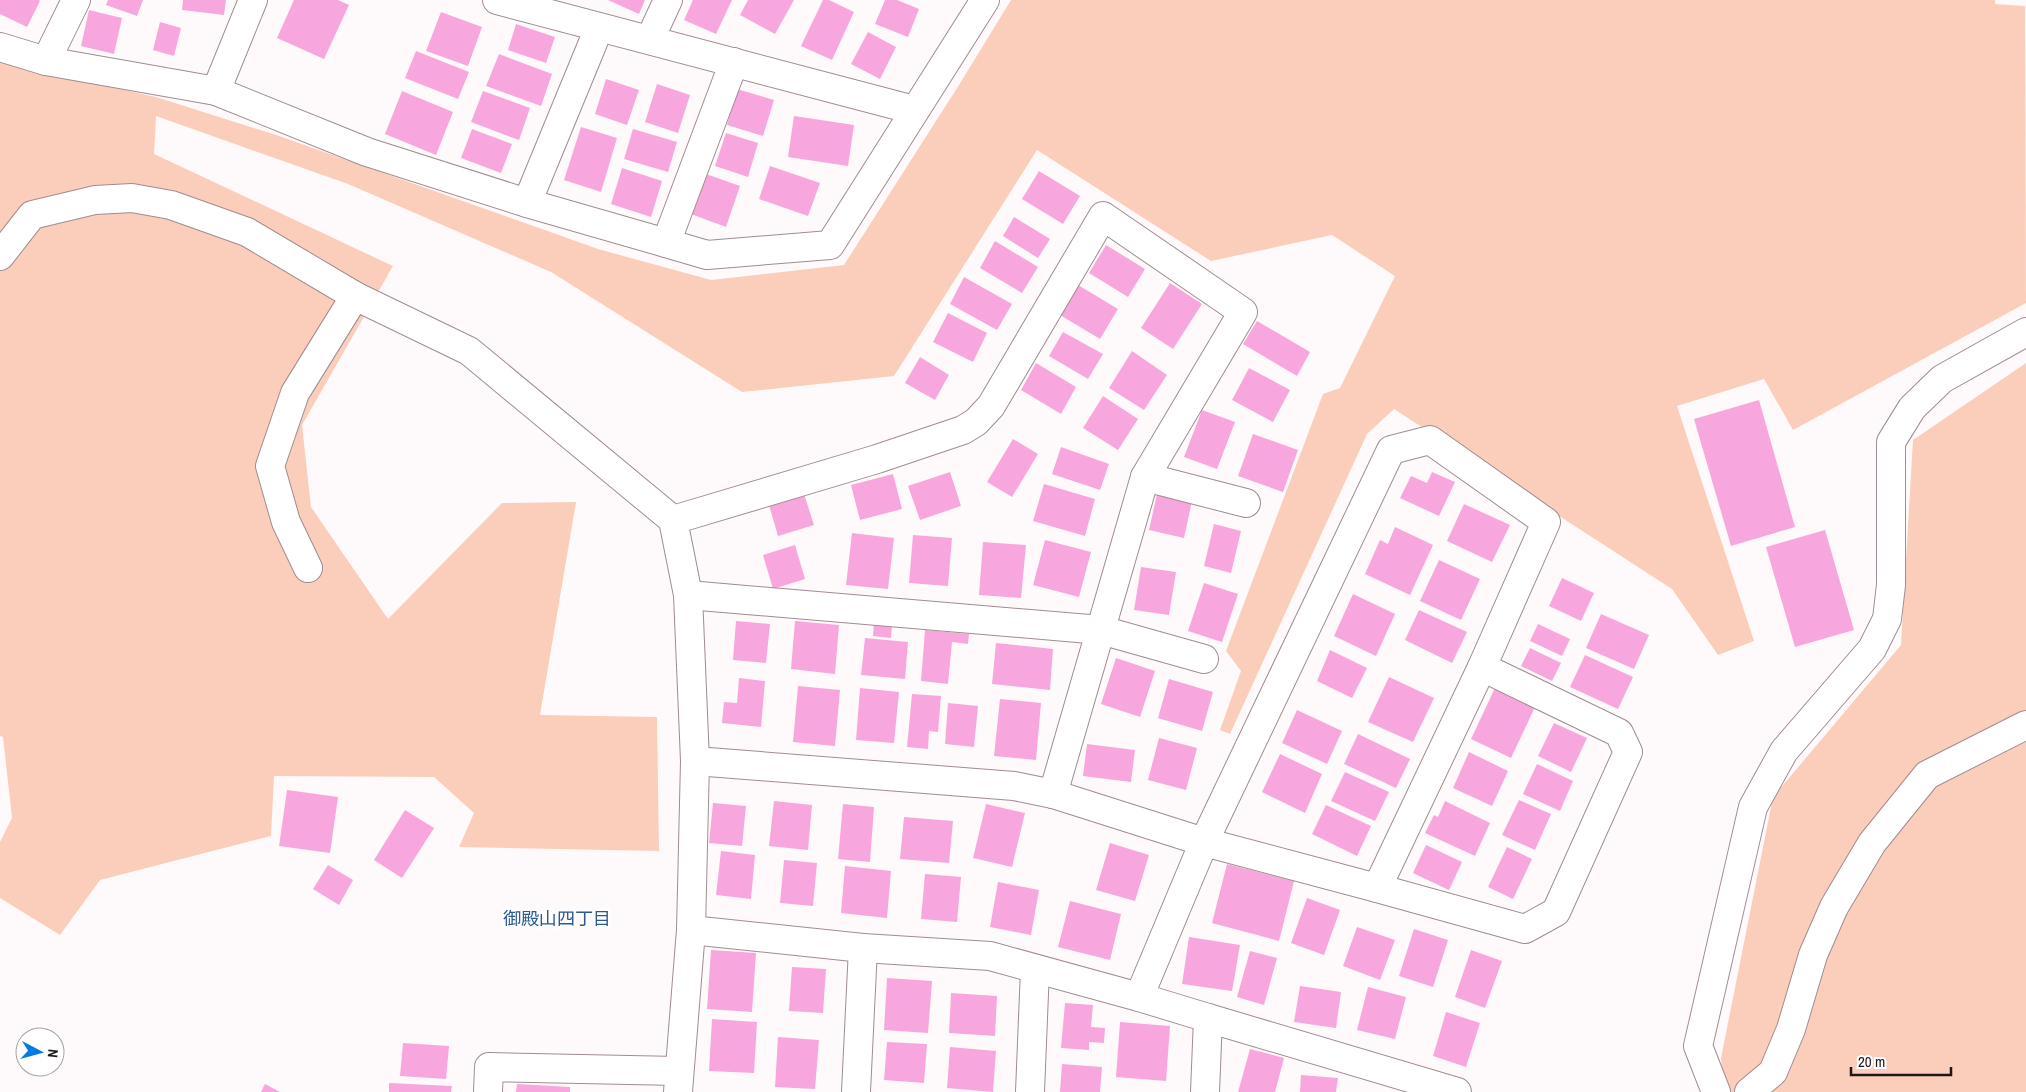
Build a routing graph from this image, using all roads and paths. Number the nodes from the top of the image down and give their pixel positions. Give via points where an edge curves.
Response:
1 (76, 0) edge
2 (253, 0) edge
3 (497, 0) edge
4 (668, 0) edge
5 (985, 0) edge
6 (599, 28) junction
7 (650, 39) junction
8 (0, 47) edge
9 (46, 61) junction
10 (734, 62) junction
11 (216, 91) junction
12 (914, 110) junction
13 (527, 203) junction
14 (666, 243) junction
15 (0, 256) edge
16 (355, 296) junction
17 (2026, 332) edge
18 (1145, 477) junction
19 (1246, 503) dead end
20 (673, 520) junction
21 (308, 568) dead end
22 (688, 595) junction
23 (1101, 630) junction
24 (1204, 659) dead end
25 (1482, 667) junction
26 (2026, 725) edge
27 (695, 761) junction
28 (1053, 794) junction
29 (1204, 842) junction
30 (1377, 888) junction
31 (691, 930) junction
32 (863, 948) junction
33 (1035, 968) junction
34 (1140, 997) junction
35 (1208, 1018) junction
36 (1383, 1081) edge
37 (678, 1082) edge
38 (488, 1092) edge
39 (856, 1092) edge
40 (1030, 1092) edge
41 (1205, 1092) edge
42 (1457, 1092) edge
43 (1716, 1092) edge
44 (1749, 1092) edge

1 - 9 street
2 - 11 street
3 - 6 street
4 - 7 street
5 - 12 street
6 - 7 street
6 - 13 street
7 - 10 street
8 - 9 street
9 - 11 street
10 - 12 street
10 - 14 street
11 - 13 street via 367,152
12 - 14 street via 830,245 707,255
13 - 14 street
15 - 16 street via 32,215 95,200 132,198 171,205 248,232
16 - 20 street via 468,350
16 - 21 street via 296,393 270,466 286,522
17 - 43 street via 1942,379 1912,408 1891,442 1891,586 1887,619 1872,649 1784,751 1753,807 1698,1046
18 - 19 street
18 - 20 street via 1243,312 1103,216 992,406 976,422 963,430 877,459
18 - 23 street
20 - 22 street
22 - 23 street
22 - 27 street
23 - 24 street
23 - 28 street
25 - 29 street via 1546,522 1430,440 1391,450
25 - 30 street
25 - 30 street via 1619,733 1628,752 1556,912 1525,930
26 - 44 street via 1927,774 1872,843 1834,906 1813,955 1792,1029 1773,1072
27 - 28 street via 1014,786
27 - 31 street
28 - 29 street
29 - 30 street
29 - 34 street
31 - 32 street
31 - 37 street
32 - 33 street via 990,956
32 - 39 street
33 - 34 street
33 - 40 street
34 - 35 street
35 - 36 street
35 - 41 street
36 - 42 street
37 - 38 street via 489,1067

